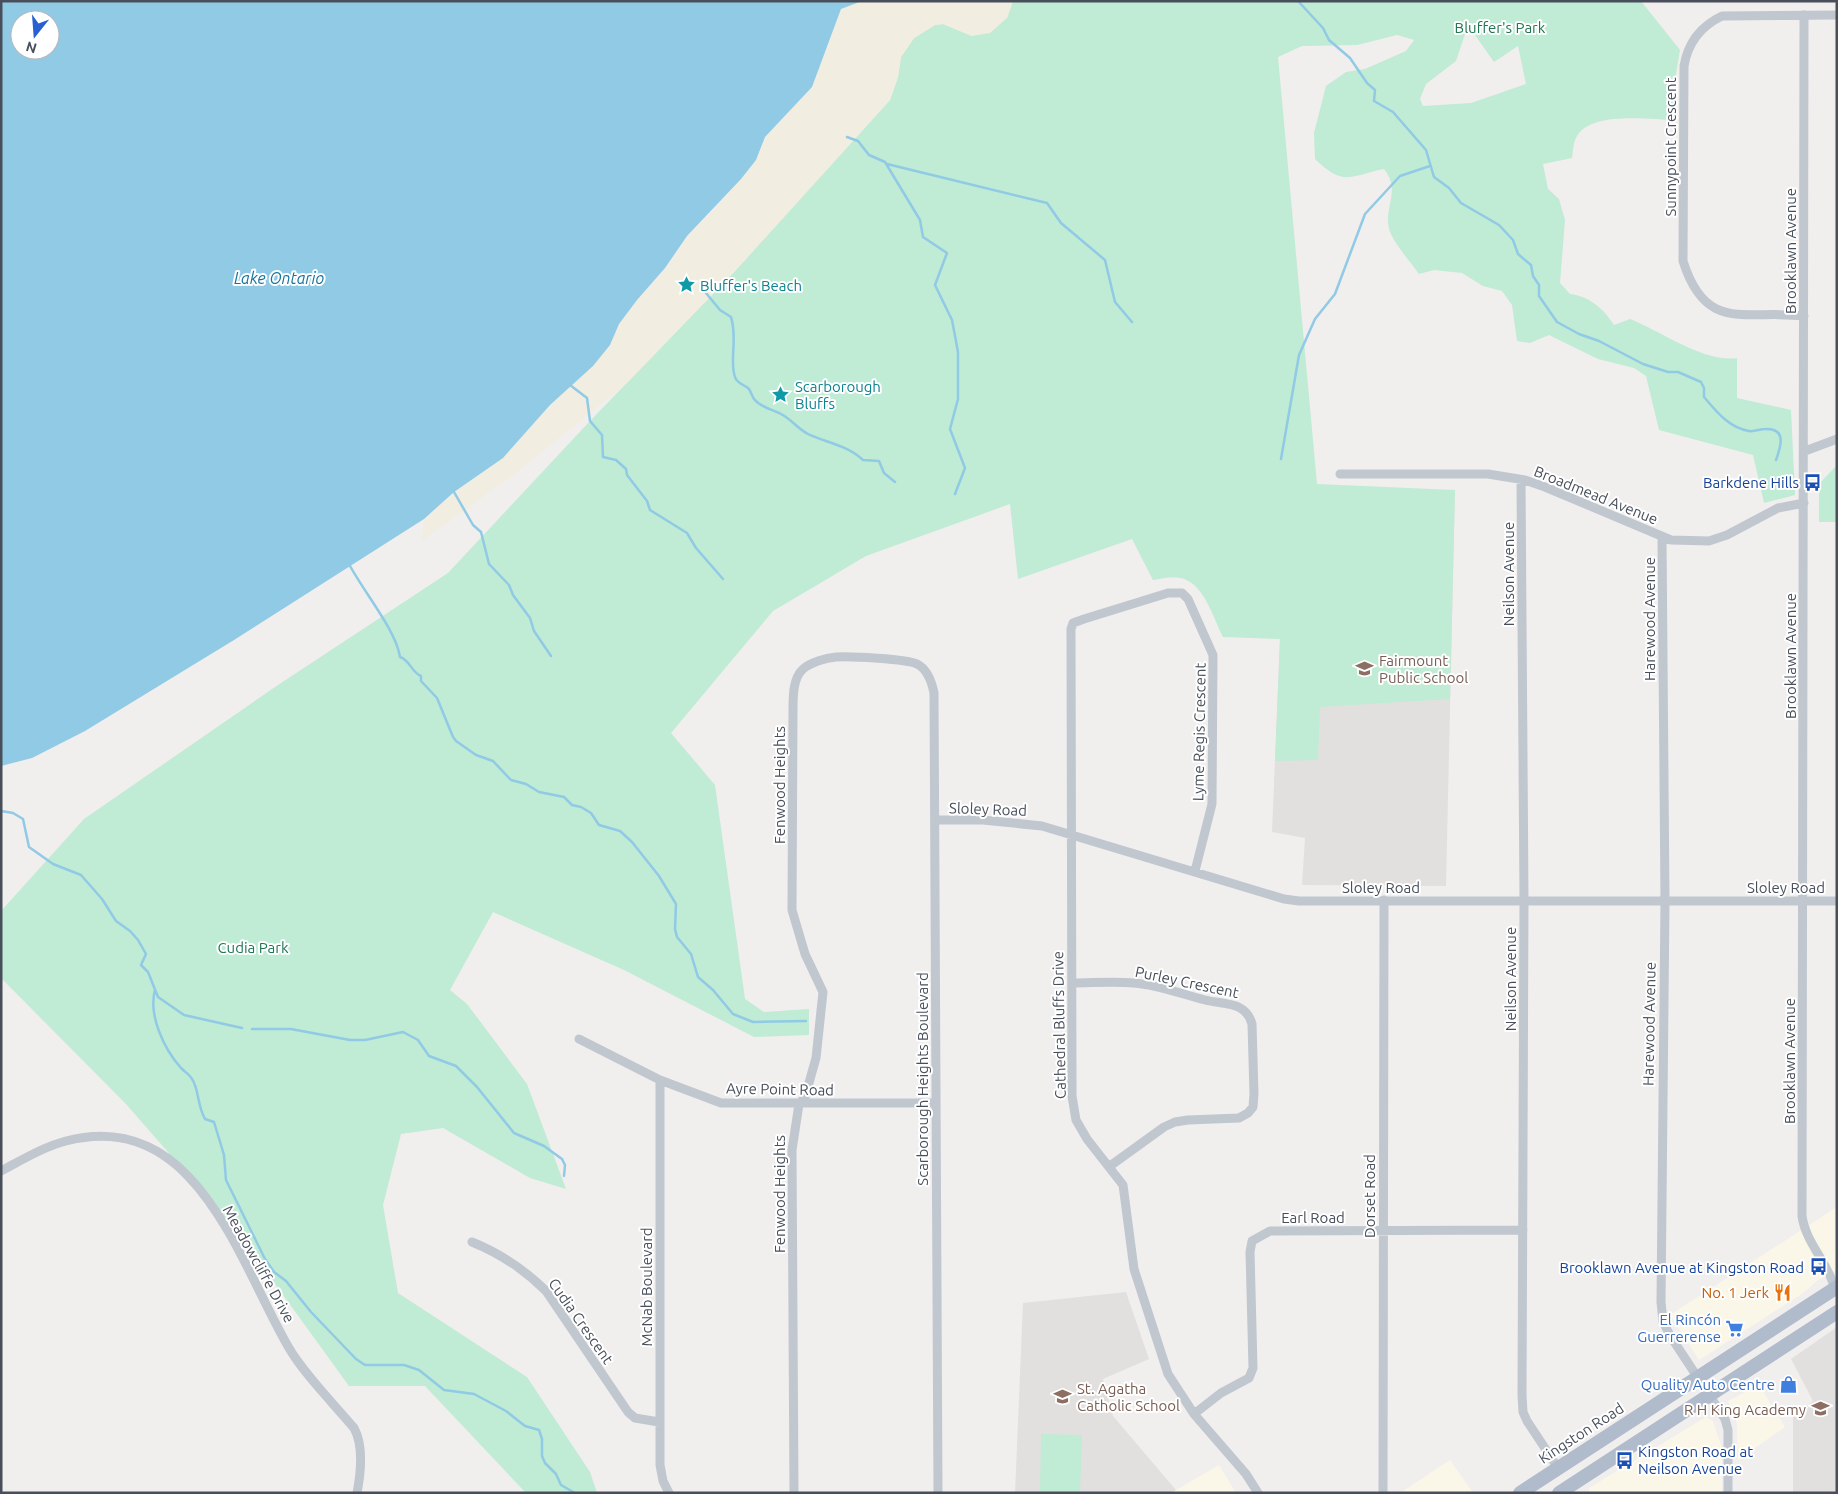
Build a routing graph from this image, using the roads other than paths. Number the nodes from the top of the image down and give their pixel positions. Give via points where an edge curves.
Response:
1 (1804, 15) junction
2 (1837, 15) edge
3 (1804, 316) junction
4 (1837, 439) edge
5 (1805, 450) junction
6 (1340, 474) dead end
7 (1521, 480) junction
8 (1804, 504) junction
9 (1662, 537) junction
10 (803, 669) joint
11 (936, 820) junction
12 (1072, 834) junction
13 (1195, 871) junction
14 (1384, 900) junction
15 (1524, 900) junction
16 (1665, 901) junction
17 (1803, 901) junction
18 (1837, 901) edge
19 (1072, 983) junction
20 (579, 1039) dead end
21 (660, 1080) junction
22 (935, 1103) junction
23 (799, 1104) junction
24 (1110, 1166) junction
25 (1, 1171) edge
26 (1523, 1230) junction
27 (1383, 1231) junction
28 (472, 1242) dead end
29 (1836, 1288) edge
30 (1837, 1312) edge
31 (1697, 1377) junction
32 (1709, 1395) junction
33 (1194, 1414) junction
34 (659, 1422) junction
35 (1558, 1468) junction
36 (357, 1493) edge
37 (669, 1493) edge
38 (794, 1493) edge
39 (938, 1493) edge
40 (1258, 1493) edge
41 (1383, 1493) edge
42 (1520, 1493) edge
43 (1559, 1493) edge
44 (1728, 1493) edge

1 - 2 street, Sunnypoint Crescent
1 - 3 street, Brooklawn Avenue
1 - 3 street, Sunnypoint Crescent via 1734,14 1708,23 1692,41 1685,56 1683,121 1683,260 1692,284 1704,301 1728,313
3 - 5 street, Brooklawn Avenue
4 - 5 street
5 - 8 street, Brooklawn Avenue
6 - 7 street, Broadmead Avenue via 1488,474
7 - 9 street, Broadmead Avenue via 1545,487
7 - 15 street, Neilson Avenue
8 - 9 street, Broadmead Avenue via 1778,508 1709,541
8 - 17 street, Brooklawn Avenue
9 - 16 street, Harewood Avenue
10 - 11 street, Scarborough Heights Boulevard via 837,657 911,662 922,669 934,693
10 - 23 street, Fenwood Heights via 796,682 792,709 792,910 805,954 823,992 816,1058
11 - 12 street, Sloley Road via 1016,822
11 - 22 street, Scarborough Heights Boulevard
12 - 13 street, Sloley Road
12 - 13 street, Lyme Regis Crescent via 1070,637 1074,623 1153,596 1182,593 1188,599 1213,655 1212,804
12 - 19 street, Cathedral Bluffs Drive
13 - 14 street, Sloley Road via 1290,900
14 - 15 street, Sloley Road
14 - 27 street, Dorset Road
15 - 16 street, Sloley Road
15 - 26 street, Neilson Avenue
16 - 17 street, Sloley Road
16 - 31 street, Harewood Avenue via 1662,1322
17 - 18 street, Sloley Road
17 - 29 street, Brooklawn Avenue via 1802,1216 1810,1242
19 - 24 street, Cathedral Bluffs Drive via 1072,1096 1076,1120
19 - 24 street, Purley Crescent via 1133,982 1176,991 1240,1006 1250,1016 1252,1024 1254,1094 1253,1107 1248,1113 1239,1118 1175,1122
20 - 21 street, Ayre Point Road
21 - 23 street, Ayre Point Road via 721,1103
21 - 34 street, McNab Boulevard
22 - 23 street, Ayre Point Road
22 - 39 street, Scarborough Heights Boulevard
23 - 38 street, Fenwood Heights via 792,1150
24 - 33 street, Cathedral Bluffs Drive via 1124,1186 1129,1247 1160,1354 1174,1386
25 - 36 street, Meadowcliffe Drive via 56,1144 103,1136 138,1142 162,1153 179,1166 225,1226 290,1350 354,1428 361,1460
26 - 27 street, Earl Road
26 - 35 street, Neilson Avenue via 1524,1412
27 - 33 street, Earl Road via 1270,1231 1252,1241 1254,1368 1249,1378 1221,1393
27 - 41 street, Dorset Road
28 - 34 street, Cudia Crescent via 490,1249 546,1291 628,1412 635,1418
29 - 31 main road, Kingston Road
30 - 32 main road
31 - 32 street, Harewood Avenue
31 - 35 main road, Kingston Road
32 - 43 main road
32 - 44 street, Harewood Avenue via 1725,1419 1728,1430
33 - 40 street, Cathedral Bluffs Drive via 1246,1474
34 - 37 street, McNab Boulevard via 660,1465
35 - 42 main road, Kingston Road

